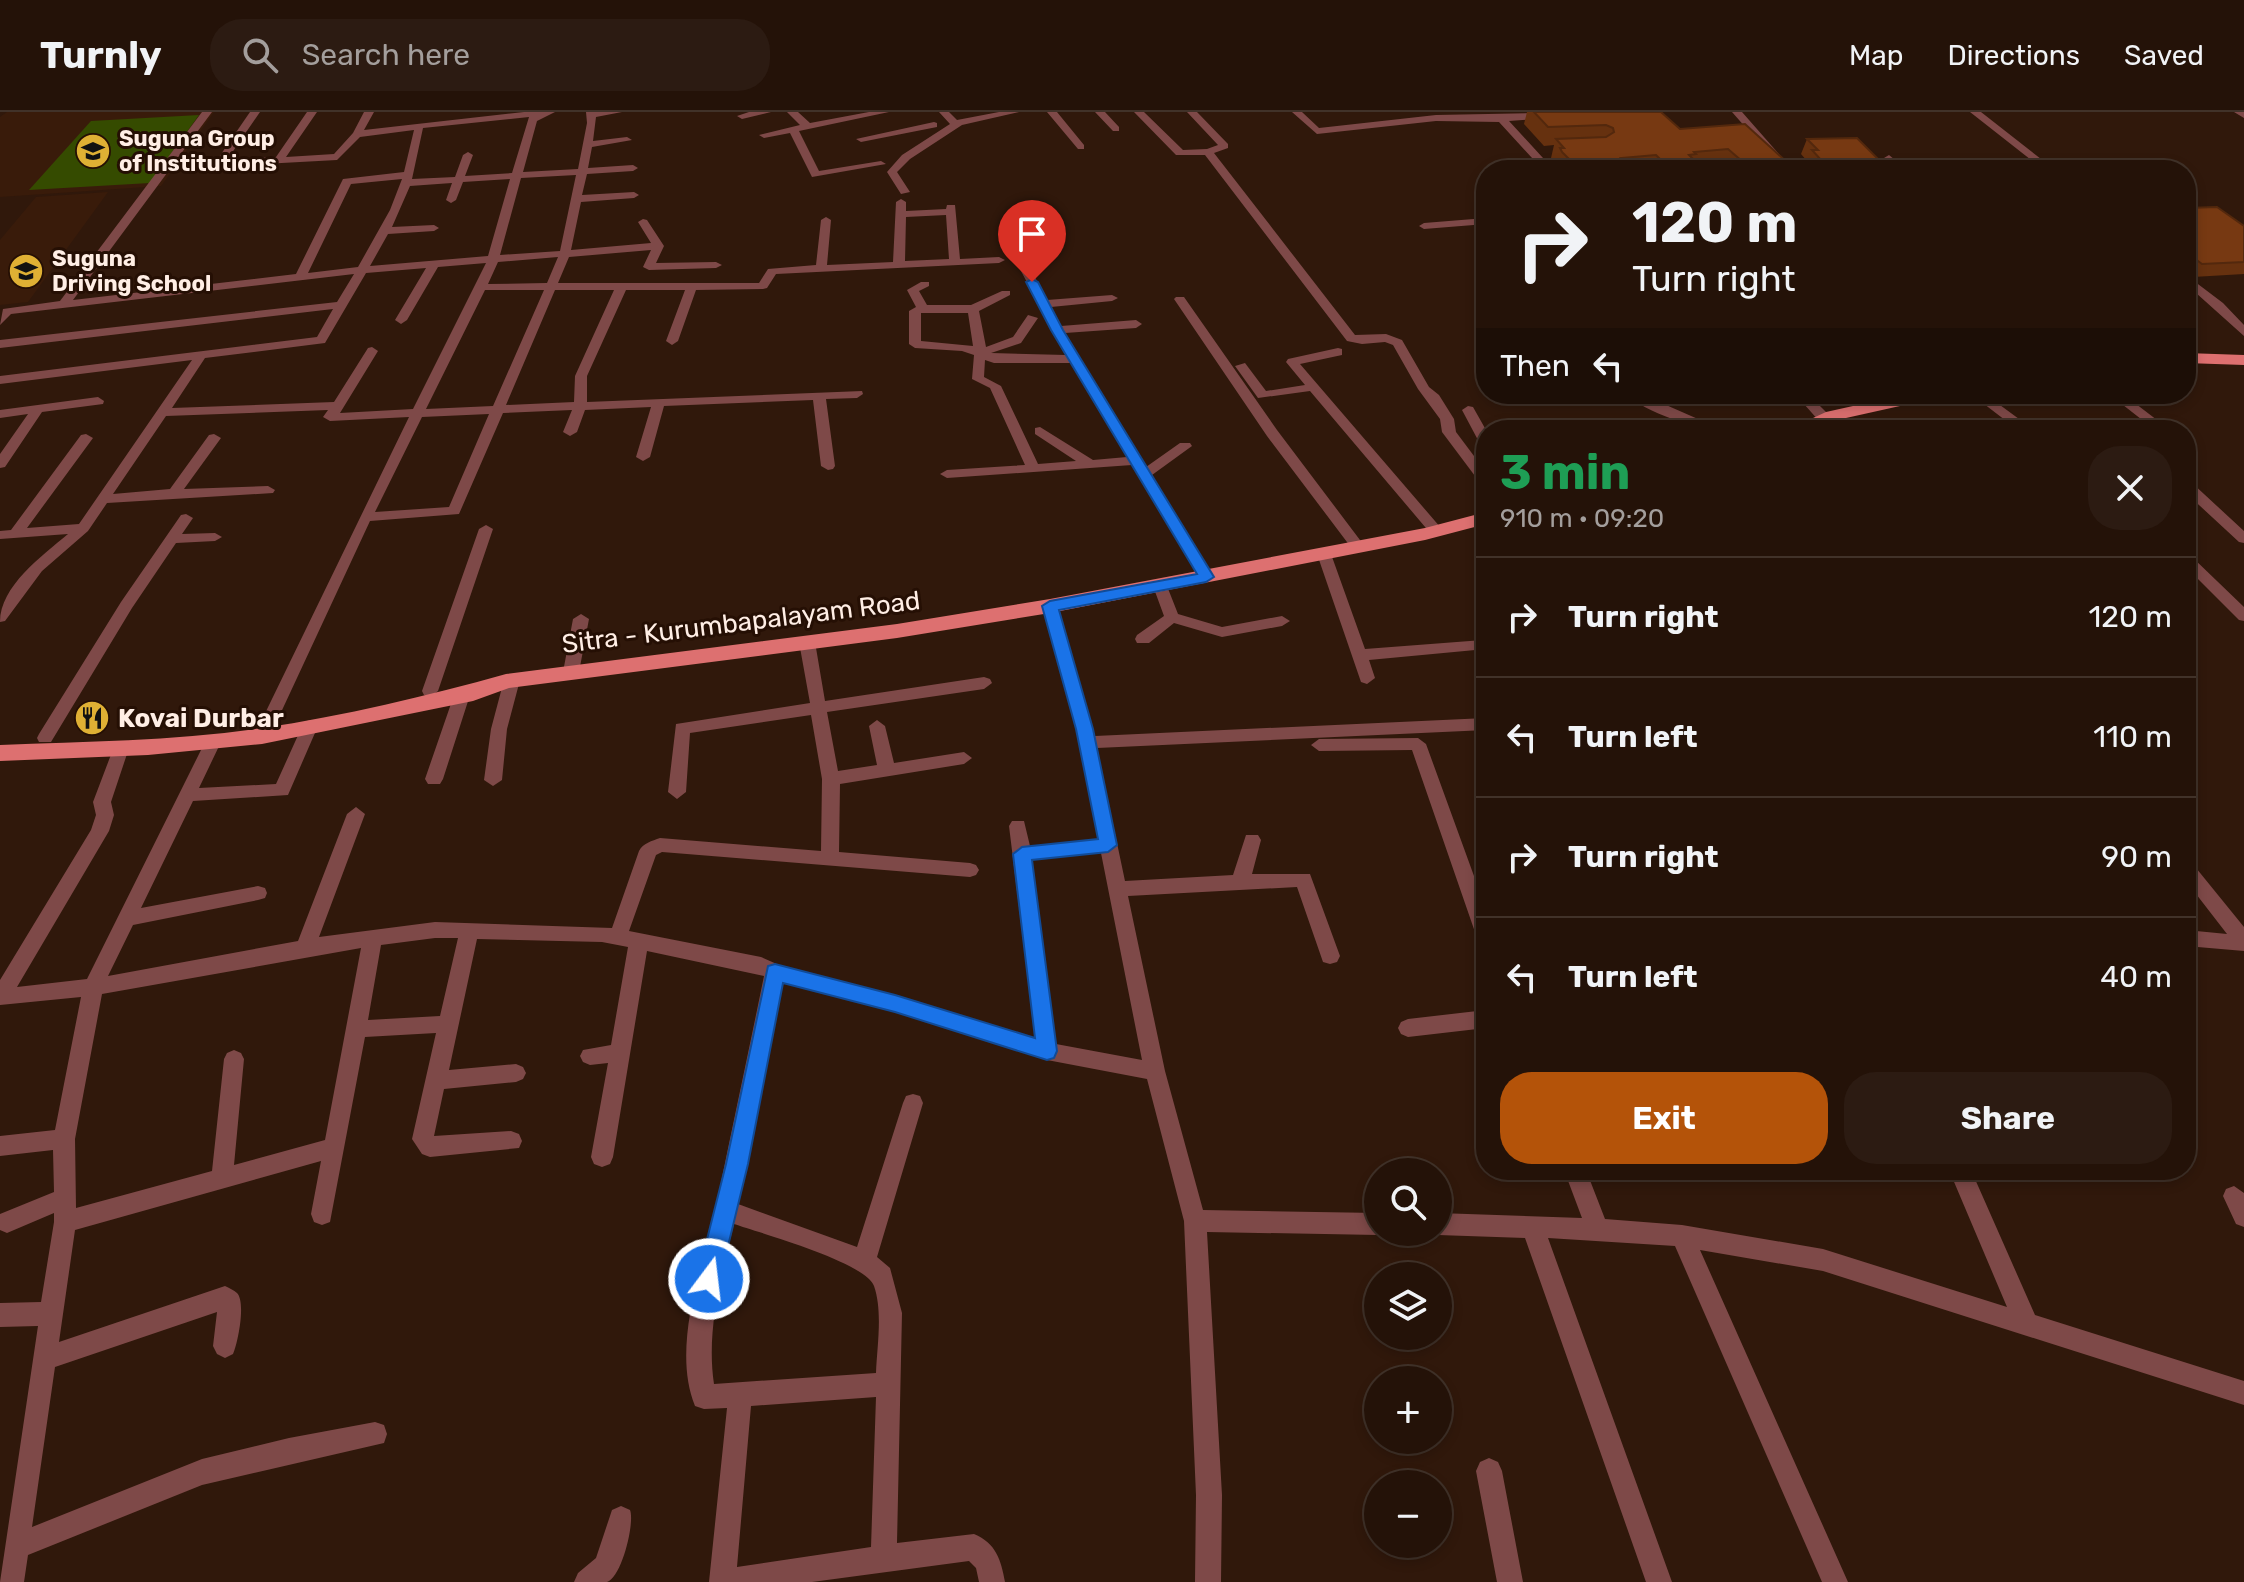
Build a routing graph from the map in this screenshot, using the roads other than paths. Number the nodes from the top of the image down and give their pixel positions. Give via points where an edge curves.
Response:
1 (207, 112) edge
2 (255, 112) edge
3 (312, 112) edge
4 (369, 112) edge
5 (549, 112) edge
6 (617, 112) edge
7 (766, 112) edge
8 (792, 112) edge
9 (884, 112) edge
10 (944, 112) edge
11 (1012, 112) edge
12 (1052, 112) edge
13 (1100, 112) edge
14 (1139, 112) edge
15 (1192, 112) edge
16 (1297, 112) edge
17 (1593, 112) edge
18 (1737, 112) edge
19 (1750, 112) edge
20 (1975, 112) edge
21 (2239, 112) edge
22 (592, 113) edge
23 (1556, 113) edge
24 (1414, 115) edge
25 (2244, 115) edge
26 (742, 116) dead end
27 (1502, 119) junction
28 (846, 120) junction
29 (958, 123) junction
30 (934, 125) dead end
31 (419, 126) junction
32 (808, 127) junction
33 (1116, 129) dead end
34 (793, 130) junction
35 (357, 134) junction
36 (764, 135) dead end
37 (627, 140) dead end
38 (588, 145) junction
39 (1081, 147) dead end
40 (871, 151) junction
41 (1208, 152) junction
42 (1533, 152) junction
43 (1546, 152) dead end
44 (468, 155) dead end
45 (279, 160) junction
46 (1540, 160) edge
47 (1779, 160) edge
48 (1790, 160) edge
49 (2037, 160) edge
50 (220, 163) junction
51 (167, 166) junction
52 (633, 168) dead end
53 (582, 171) junction
54 (892, 172) junction
55 (517, 175) junction
56 (459, 178) junction
57 (406, 179) junction
58 (634, 195) dead end
59 (576, 199) junction
60 (451, 200) dead end
61 (902, 203) junction
62 (826, 220) dead end
63 (643, 222) dead end
64 (1476, 222) edge
65 (1424, 226) dead end
66 (434, 228) dead end
67 (384, 231) junction
68 (658, 246) junction
69 (565, 254) junction
70 (493, 260) junction
71 (999, 260) dead end
72 (1021, 260) dead end
73 (955, 262) junction
74 (434, 264) junction
75 (716, 265) dead end
76 (899, 265) junction
77 (821, 268) junction
78 (362, 270) junction
79 (299, 279) junction
80 (925, 284) dead end
81 (622, 286) junction
82 (692, 286) junction
83 (2196, 286) edge
84 (481, 287) junction
85 (549, 287) junction
86 (1006, 293) dead end
87 (1112, 298) dead end
88 (1180, 299) dead end
89 (1043, 304) junction
90 (63, 305) junction
91 (339, 305) junction
92 (923, 309) junction
93 (973, 309) junction
94 (1032, 318) dead end
95 (401, 320) dead end
96 (0, 321) edge
97 (1136, 324) dead end
98 (1057, 330) junction
99 (2244, 332) edge
100 (672, 341) dead end
101 (0, 344) edge
102 (372, 351) dead end
103 (1338, 352) dead end
104 (980, 353) junction
105 (202, 354) junction
106 (2196, 358) edge
107 (1074, 359) junction
108 (2244, 360) edge
109 (1241, 366) dead end
110 (0, 380) edge
111 (1314, 387) junction
112 (857, 394) dead end
113 (819, 395) junction
114 (98, 401) dead end
115 (659, 403) junction
116 (1650, 404) edge
117 (1811, 404) edge
118 (1888, 404) edge
119 (1991, 404) edge
120 (2128, 404) edge
121 (338, 406) junction
122 (580, 406) junction
123 (38, 409) junction
124 (498, 410) junction
125 (1468, 410) dead end
126 (162, 412) junction
127 (0, 414) edge
128 (416, 414) junction
129 (1825, 419) joint
130 (1691, 420) edge
131 (2013, 420) edge
132 (2150, 420) edge
133 (1476, 424) edge
134 (1040, 431) dead end
135 (570, 432) dead end
136 (86, 438) dead end
137 (214, 438) dead end
138 (1185, 446) dead end
139 (643, 457) dead end
140 (1135, 461) junction
141 (0, 464) edge
142 (1090, 464) junction
143 (828, 466) dead end
144 (1033, 468) junction
145 (1476, 468) edge
146 (947, 474) dead end
147 (1143, 475) junction
148 (268, 490) dead end
149 (174, 493) junction
150 (2196, 494) edge
151 (105, 499) junction
152 (365, 517) junction
153 (186, 518) dead end
154 (1476, 521) edge
155 (83, 528) junction
156 (486, 529) dead end
157 (1436, 531) junction
158 (7, 534) edge
159 (215, 537) dead end
160 (172, 539) junction
161 (2244, 539) edge
162 (1358, 547) junction
163 (1324, 554) junction
164 (2196, 569) edge
165 (1206, 577) junction
166 (1160, 586) junction
167 (1050, 606) junction
168 (2244, 616) edge
169 (0, 617) edge
170 (1172, 617) junction
171 (581, 619) dead end
172 (1282, 621) dead end
173 (1143, 639) dead end
174 (807, 642) junction
175 (1476, 646) edge
176 (1359, 655) junction
177 (571, 672) junction
178 (1367, 678) dead end
179 (509, 680) junction
180 (984, 683) dead end
181 (430, 691) junction
182 (462, 695) junction
183 (820, 708) junction
184 (1476, 724) edge
185 (310, 726) junction
186 (877, 726) dead end
187 (266, 729) junction
188 (45, 738) junction
189 (0, 739) edge
190 (213, 742) junction
191 (1087, 742) junction
192 (1319, 745) dead end
193 (121, 748) junction
194 (0, 753) edge
195 (964, 758) dead end
196 (887, 770) junction
197 (434, 779) dead end
198 (831, 779) junction
199 (493, 780) dead end
200 (677, 792) dead end
201 (186, 795) junction
202 (356, 814) dead end
203 (1018, 826) dead end
204 (1252, 840) dead end
205 (1108, 845) junction
206 (1022, 854) junction
207 (830, 858) junction
208 (970, 870) dead end
209 (2196, 881) edge
210 (1240, 883) junction
211 (1117, 889) junction
212 (258, 893) dead end
213 (1476, 907) edge
214 (126, 919) junction
215 (469, 932) junction
216 (373, 937) junction
217 (618, 937) junction
218 (2196, 939) edge
219 (639, 941) junction
220 (2244, 942) edge
221 (305, 948) junction
222 (1330, 956) dead end
223 (775, 972) junction
224 (93, 987) junction
225 (0, 997) edge
226 (1476, 1020) edge
227 (448, 1024) junction
228 (1408, 1028) dead end
229 (356, 1029) junction
230 (1047, 1051) junction
231 (620, 1053) junction
232 (590, 1056) dead end
233 (234, 1059) dead end
234 (1155, 1071) junction
235 (516, 1073) dead end
236 (435, 1081) junction
237 (913, 1103) dead end
238 (64, 1139) junction
239 (511, 1141) dead end
240 (0, 1146) edge
241 (334, 1147) junction
242 (602, 1157) dead end
243 (222, 1178) junction
244 (1579, 1180) edge
245 (1964, 1180) edge
246 (64, 1198) junction
247 (726, 1211) junction
248 (322, 1214) dead end
249 (1195, 1221) junction
250 (7, 1222) dead end
251 (65, 1222) junction
252 (1364, 1224) edge
253 (1452, 1224) edge
254 (1532, 1226) junction
255 (1598, 1229) junction
256 (1682, 1236) junction
257 (864, 1262) junction
258 (51, 1314) junction
259 (0, 1315) edge
260 (2027, 1325) junction
261 (225, 1346) dead end
262 (44, 1359) junction
263 (889, 1384) junction
264 (2244, 1393) edge
265 (740, 1395) junction
266 (375, 1434) dead end
267 (1489, 1471) dead end
268 (621, 1519) dead end
269 (17, 1546) junction
270 (884, 1558) junction
271 (11, 1582) edge
272 (587, 1582) edge
273 (723, 1582) edge
274 (992, 1582) edge
275 (1208, 1582) edge
276 (1510, 1582) edge
277 (1659, 1582) edge
278 (1835, 1582) edge

1 - 51 street
2 - 50 street
3 - 45 street
4 - 35 street
5 - 31 street
5 - 55 street via 532,120
6 - 22 street
7 - 26 street
8 - 32 street
9 - 28 street
10 - 29 street
11 - 29 street
12 - 39 street
13 - 33 street
14 - 41 street via 1180,153
15 - 41 street via 1225,146
16 - 24 street via 1317,131
17 - 23 street
18 - 47 street
19 - 48 street
20 - 49 street
21 - 25 street
22 - 38 street
23 - 27 street
24 - 27 street
27 - 42 street
28 - 32 street
28 - 40 street
29 - 54 street
30 - 40 street
31 - 35 street
31 - 57 street via 417,153
32 - 34 street
34 - 36 street
34 - 40 street via 816,175
35 - 45 street via 337,157
37 - 38 street
38 - 53 street
40 - 54 street
41 - 145 street via 1351,338 1398,343
42 - 43 street
42 - 46 street
44 - 56 street
45 - 50 street
50 - 51 street
51 - 90 street
52 - 53 street
53 - 55 street
53 - 59 street
54 - 61 street
55 - 56 street
55 - 70 street
56 - 57 street
56 - 60 street
57 - 67 street
57 - 79 street via 347,181
58 - 59 street
59 - 69 street
61 - 73 street via 951,209
61 - 76 street
62 - 77 street
63 - 68 street
64 - 65 street
66 - 67 street
67 - 78 street
68 - 69 street
68 - 75 street via 649,267
69 - 70 street
69 - 85 street
70 - 74 street
70 - 84 street
71 - 73 street
72 - 89 street
73 - 76 street
74 - 78 street
74 - 95 street
76 - 77 street
77 - 82 street via 772,271 763,286
78 - 79 street
78 - 91 street
79 - 90 street
80 - 92 street via 913,290
81 - 82 street
81 - 85 street
81 - 122 street via 581,376
82 - 100 street
83 - 99 street
84 - 85 street
84 - 128 street
85 - 124 street
86 - 93 street
87 - 89 street
88 - 162 street
89 - 98 street
90 - 96 street via 7,311
91 - 101 street
91 - 105 street via 321,340
92 - 93 street
92 - 104 street via 915,311 915,344
93 - 104 street
94 - 104 street via 1017,340
97 - 98 street
98 - 107 street
102 - 121 street
103 - 111 street via 1292,362
104 - 107 street via 1004,359
104 - 144 street via 978,379 995,386
105 - 110 street
105 - 126 street
106 - 108 main road
107 - 140 street
109 - 111 street via 1263,395
111 - 157 street
112 - 113 street
113 - 115 street
113 - 143 street
114 - 123 street
115 - 122 street
115 - 139 street
116 - 130 street
117 - 129 street
118 - 129 main road
119 - 131 street
120 - 132 street
121 - 126 street
121 - 128 street via 330,417
122 - 124 street
122 - 135 street
123 - 127 street
123 - 141 street
124 - 128 street
124 - 152 street via 454,511
125 - 133 street
126 - 151 street
128 - 152 street
134 - 142 street
136 - 158 street
137 - 149 street
138 - 147 street
140 - 142 street
140 - 147 street
142 - 144 street
144 - 146 street
147 - 165 street
148 - 149 street
149 - 151 street
150 - 161 street
151 - 155 street
152 - 187 street
153 - 160 street
154 - 157 main road, Sitra - Kurumbapalayam Road
155 - 158 street
155 - 169 street via 37,568
156 - 181 street
157 - 162 main road, Sitra - Kurumbapalayam Road
159 - 160 street
160 - 188 street
162 - 163 main road, Sitra - Kurumbapalayam Road
163 - 165 main road, Sitra - Kurumbapalayam Road
163 - 176 street
164 - 168 street
165 - 166 main road, Sitra - Kurumbapalayam Road
166 - 167 main road, Sitra - Kurumbapalayam Road
166 - 170 street
167 - 174 main road, Sitra - Kurumbapalayam Road
167 - 191 street
170 - 172 street via 1222,632
170 - 173 street
171 - 177 street
174 - 177 main road, Sitra - Kurumbapalayam Road
174 - 183 street
175 - 176 street
176 - 178 street
177 - 179 main road, Sitra - Kurumbapalayam Road
179 - 181 main road
179 - 182 main road, Sitra - Kurumbapalayam Road
179 - 199 street
180 - 183 street
181 - 187 main road
182 - 185 main road, Sitra - Kurumbapalayam Road
182 - 197 street
183 - 198 street
183 - 200 street via 682,728
184 - 191 street
185 - 187 main road, Sitra - Kurumbapalayam Road
185 - 201 street via 282,790
186 - 196 street
187 - 188 main road
187 - 190 main road, Sitra - Kurumbapalayam Road
188 - 189 main road
190 - 193 main road, Sitra - Kurumbapalayam Road
190 - 201 street
191 - 205 street
192 - 213 street via 1418,744
193 - 194 main road, Sitra - Kurumbapalayam Road
193 - 225 street via 102,802 100,831
195 - 196 street
196 - 198 street
198 - 207 street
201 - 214 street
202 - 221 street
203 - 206 street
204 - 210 street
205 - 206 street
205 - 211 street
206 - 230 street
207 - 208 street
207 - 217 street via 660,845 648,851
209 - 220 street
210 - 211 street
210 - 222 street via 1304,879
211 - 234 street
212 - 214 street
214 - 224 street
215 - 216 street
215 - 217 street
215 - 227 street
216 - 221 street
216 - 229 street
217 - 219 street
218 - 220 street
219 - 223 street
219 - 231 street
221 - 224 street
223 - 230 street
223 - 247 street
224 - 225 street
224 - 238 street
226 - 228 street
227 - 229 street
227 - 236 street
229 - 241 street
230 - 234 street
231 - 232 street
231 - 242 street
233 - 243 street
234 - 249 street
235 - 236 street
236 - 239 street via 426,1144
237 - 257 street
238 - 240 street
238 - 246 street
241 - 243 street
241 - 248 street
243 - 251 street
244 - 255 street
245 - 260 street
246 - 250 street
246 - 251 street
247 - 257 street
247 - 265 street via 698,1356 704,1397
249 - 252 street
249 - 275 street via 1209,1495
251 - 258 street
253 - 254 street
254 - 255 street
254 - 277 street
255 - 256 street
256 - 260 street via 1823,1260
256 - 278 street
257 - 263 street via 882,1276
258 - 259 street
258 - 262 street
260 - 264 street
261 - 262 street via 230,1302 225,1298
262 - 269 street
263 - 265 street
263 - 270 street
265 - 273 street
266 - 269 street via 202,1472
267 - 276 street
268 - 272 street via 607,1566
269 - 271 street
270 - 273 street
270 - 274 street via 974,1547 988,1561

